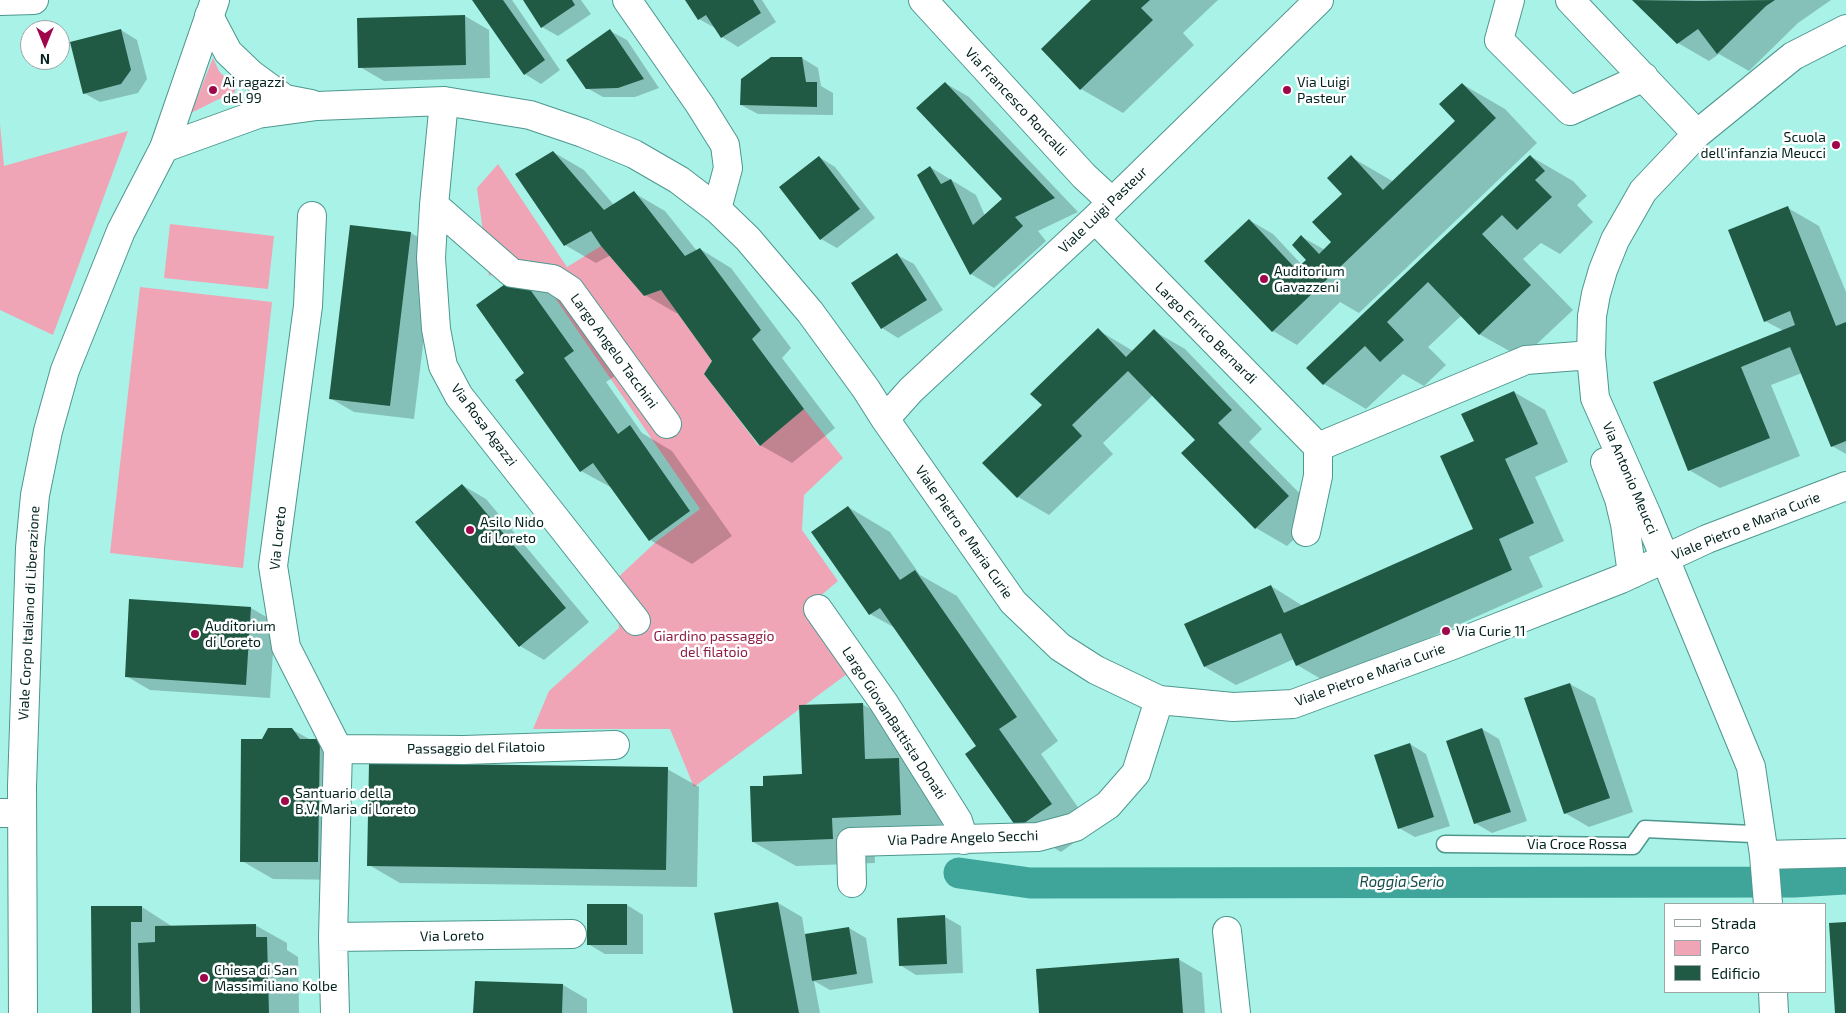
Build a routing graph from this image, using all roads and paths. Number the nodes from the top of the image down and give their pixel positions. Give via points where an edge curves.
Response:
1 (34, 0) edge
2 (627, 0) edge
3 (1319, 0) edge
4 (1510, 0) edge
5 (1570, 0) edge
6 (0, 1) edge
7 (925, 1) edge
8 (212, 8) edge
9 (1846, 28) edge
10 (1644, 77) junction
11 (444, 101) junction
12 (318, 106) junction
13 (1697, 134) junction
14 (164, 148) junction
15 (434, 205) junction
16 (717, 209) junction
17 (1103, 210) junction
18 (312, 216) dead end
19 (1591, 355) junction
20 (1595, 398) junction
21 (885, 420) junction
22 (667, 424) dead end
23 (1318, 447) junction
24 (1846, 486) edge
25 (1306, 532) dead end
26 (1665, 559) junction
27 (1632, 574) junction
28 (818, 608) dead end
29 (636, 621) dead end
30 (1159, 700) junction
31 (615, 745) dead end
32 (338, 749) junction
33 (11, 813) edge
34 (964, 840) junction
35 (1445, 844) dead end
36 (1763, 846) junction
37 (1846, 853) edge
38 (852, 883) dead end
39 (1768, 902) edge
40 (1227, 930) dead end
41 (572, 934) dead end
42 (333, 937) junction
43 (1773, 993) edge
44 (23, 1013) edge
45 (335, 1013) edge
46 (1236, 1013) edge
47 (1774, 1013) edge

1 - 6 street
2 - 16 street via 726,145 728,168
3 - 17 street, Viale Luigi Pasteur
4 - 10 street via 1500,40 1570,111
5 - 10 street
7 - 17 street, Via Francesco Roncalli via 1084,176
8 - 12 street via 228,52 251,74 285,99
8 - 14 street, Viale Corpo Italiano di Liberazione
9 - 13 street, Via Antonio Meucci via 1793,56
10 - 13 street
11 - 12 street, Viale Pietro e Maria Curie
11 - 15 street, Via Rosa Agazzi
11 - 16 street, Viale Pietro e Maria Curie via 530,114 583,132 634,154 679,180
12 - 14 street, Viale Pietro e Maria Curie via 258,114
13 - 19 street, Via Antonio Meucci via 1643,192 1615,240 1596,294
14 - 33 street, Viale Corpo Italiano di Liberazione via 121,231 66,370 48,431 35,496
15 - 22 street, Largo Angelo Tacchini via 512,273 553,279 570,290
15 - 29 street, Via Rosa Agazzi via 431,258 436,329 443,366 459,396
16 - 21 street, Viale Pietro e Maria Curie via 748,239 810,312
17 - 21 street, Viale Luigi Pasteur via 911,390
17 - 23 street, Largo Enrico Bernardi
18 - 32 street, Via Loreto via 308,306 273,566 286,647
19 - 20 street, Via Antonio Meucci
19 - 23 street via 1526,360
20 - 26 street, Via Antonio Meucci
20 - 27 street, Via Antonio Meucci via 1593,432 1619,499
21 - 30 street, Viale Pietro e Maria Curie via 1013,602 1060,647 1096,670
23 - 25 street via 1318,476
24 - 26 street, Viale Pietro e Maria Curie via 1707,539
26 - 27 street, Viale Pietro e Maria Curie
26 - 36 street via 1752,767
27 - 30 street, Viale Pietro e Maria Curie via 1462,642 1293,704 1233,707
28 - 34 street, Largo GiovanBattista Donati via 884,703 958,821
30 - 34 street, Via Padre Angelo Secchi via 1136,773 1108,805 1075,827 1038,837
31 - 32 street, Passaggio del Filatoio via 464,750
32 - 42 street, Via Loreto
33 - 44 street, Viale Corpo Italiano di Liberazione
34 - 38 street, Via Padre Angelo Secchi via 852,842
35 - 36 lane, Via Croce Rossa via 1633,846 1645,829 1752,834
36 - 37 street, Via Croce Rossa
36 - 39 street
40 - 46 street
41 - 42 street, Via Loreto
42 - 45 street, Via Loreto
43 - 47 street

